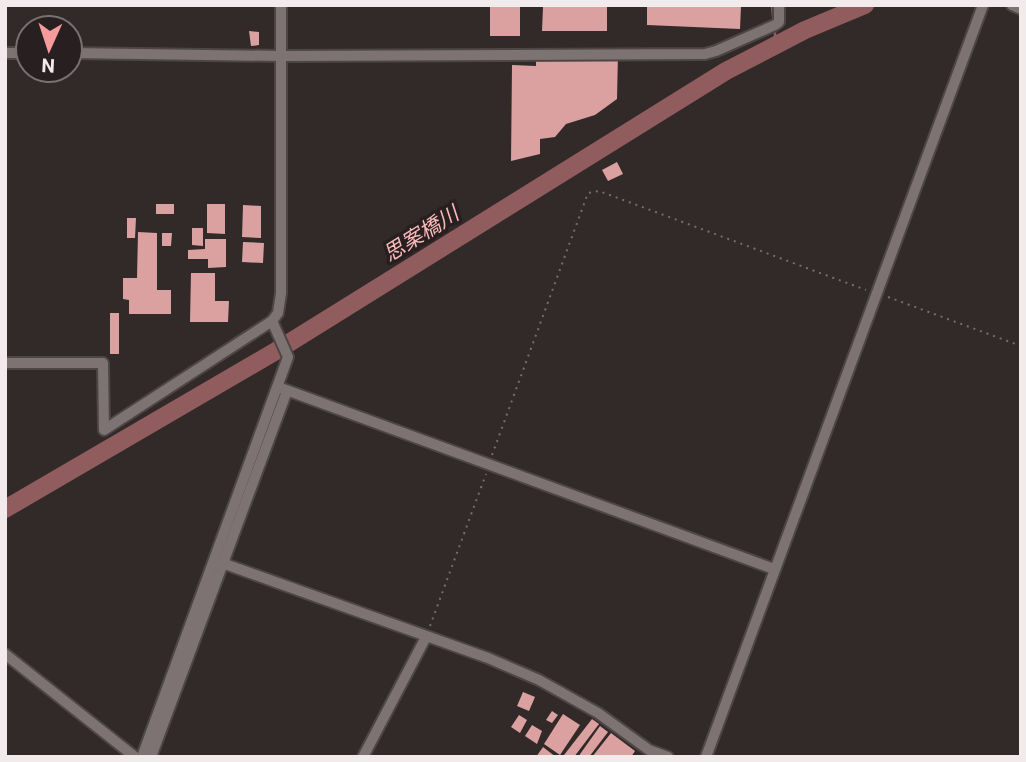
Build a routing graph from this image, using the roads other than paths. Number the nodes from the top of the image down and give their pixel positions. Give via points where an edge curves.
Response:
1 (281, 5) edge
2 (779, 5) edge
3 (983, 5) edge
4 (1012, 5) edge
5 (1021, 9) edge
6 (84, 53) edge
7 (281, 56) junction
8 (274, 325) junction
9 (5, 363) edge
10 (282, 389) junction
11 (222, 563) junction
12 (774, 569) junction
13 (426, 637) junction
14 (5, 654) edge
15 (135, 757) edge
16 (142, 757) edge
17 (150, 757) edge
18 (363, 757) edge
19 (668, 757) edge
20 (706, 757) edge

1 - 7 street
2 - 7 street via 775,26 705,54
3 - 12 street
4 - 5 street
6 - 7 street
7 - 8 street via 281,293
8 - 9 street via 104,430 103,363
8 - 10 street via 288,357
10 - 11 street
10 - 12 street
10 - 16 street
11 - 13 street
11 - 17 street
12 - 20 street
13 - 18 street
13 - 19 street via 557,689 649,750
14 - 15 street

